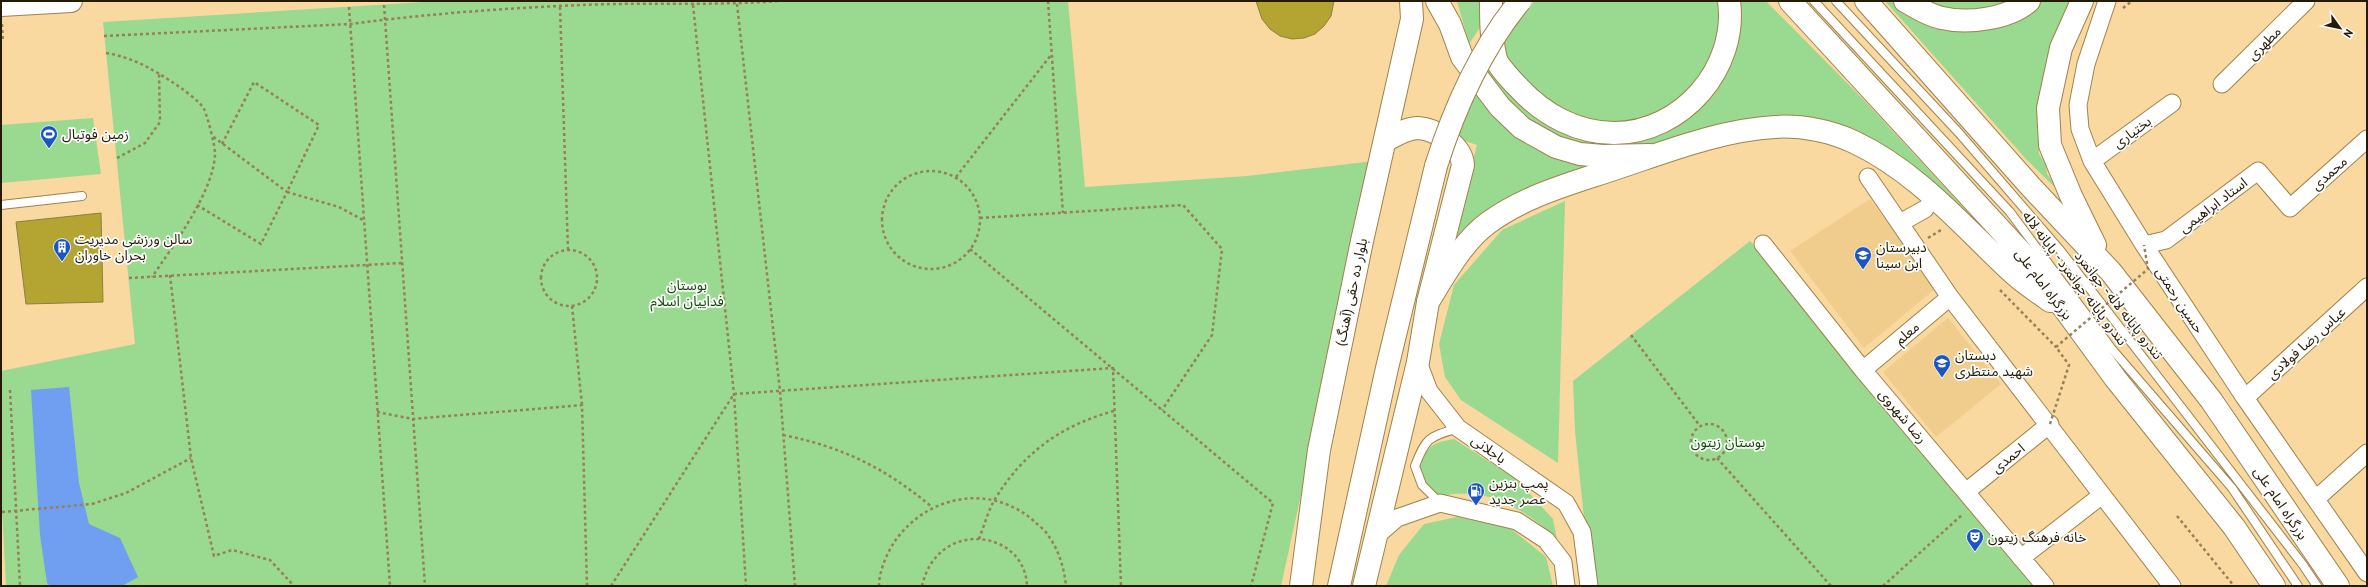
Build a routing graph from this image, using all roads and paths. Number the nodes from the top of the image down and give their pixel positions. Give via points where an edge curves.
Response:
1 (71, 1) edge
2 (779, 1) edge
3 (1048, 1) edge
4 (1411, 1) edge
5 (1437, 1) edge
6 (1491, 1) edge
7 (1520, 1) edge
8 (1729, 1) edge
9 (1790, 1) edge
10 (1814, 1) edge
11 (1836, 1) edge
12 (1866, 1) edge
13 (1906, 1) edge
14 (2029, 1) edge
15 (2082, 1) edge
16 (2107, 1) edge
17 (2306, 1) edge
18 (384, 4) dead end
19 (737, 4) junction
20 (694, 5) junction
21 (560, 6) junction
22 (349, 7) dead end
23 (1, 13) edge
24 (385, 19) junction
25 (350, 24) junction
26 (104, 36) dead end
27 (1, 37) edge
28 (106, 53) dead end
29 (1052, 54) junction
30 (158, 73) junction
31 (2222, 84) dead end
32 (2172, 103) dead end
33 (210, 135) junction
34 (2367, 139) edge
35 (1386, 140) junction
36 (222, 144) junction
37 (1657, 155) junction
38 (117, 158) dead end
39 (2092, 161) junction
40 (956, 177) junction
41 (1868, 177) dead end
42 (287, 192) junction
43 (82, 196) dead end
44 (1, 205) edge
45 (197, 205) junction
46 (2290, 208) joint
47 (1925, 209) dead end
48 (1063, 213) junction
49 (980, 218) junction
50 (364, 220) junction
51 (1900, 223) junction
52 (1947, 235) dead end
53 (1763, 244) dead end
54 (1932, 245) dead end
55 (2144, 245) junction
56 (970, 249) junction
57 (568, 250) junction
58 (402, 263) junction
59 (367, 265) junction
60 (2111, 272) junction
61 (152, 276) junction
62 (170, 276) junction
63 (129, 278) dead end
64 (1996, 286) dead end
65 (2367, 287) edge
66 (1950, 297) junction
67 (1428, 302) junction
68 (572, 306) junction
69 (2066, 313) junction
70 (1632, 335) dead end
71 (2056, 347) junction
72 (1418, 362) junction
73 (1113, 368) junction
74 (1864, 370) junction
75 (10, 390) dead end
76 (780, 391) junction
77 (734, 394) junction
78 (2245, 398) junction
79 (582, 405) junction
80 (2050, 406) dead end
81 (1162, 410) junction
82 (1114, 411) junction
83 (377, 412) junction
84 (413, 418) junction
85 (2055, 422) junction
86 (1700, 426) junction
87 (1458, 428) junction
88 (783, 435) junction
89 (2367, 453) edge
90 (191, 458) junction
91 (1717, 458) junction
92 (2102, 495) junction
93 (1971, 497) junction
94 (2316, 499) junction
95 (995, 500) junction
96 (1440, 503) junction
97 (932, 507) junction
98 (16, 510) junction
99 (2, 512) dead end
100 (2177, 516) dead end
101 (1375, 537) junction
102 (979, 538) junction
103 (2021, 558) junction
104 (2367, 573) edge
105 (2168, 585) edge
106 (20, 586) edge
107 (294, 586) edge
108 (390, 586) edge
109 (425, 586) edge
110 (587, 586) edge
111 (611, 586) edge
112 (746, 586) edge
113 (795, 586) edge
114 (879, 586) edge
115 (922, 586) edge
116 (1027, 586) edge
117 (1066, 586) edge
118 (1121, 586) edge
119 (1251, 586) edge
120 (1301, 586) edge
121 (1338, 586) edge
122 (1364, 586) edge
123 (1566, 586) edge
124 (1589, 586) edge
125 (1831, 586) edge
126 (1883, 586) edge
127 (2045, 586) edge
128 (2234, 586) edge
129 (2274, 586) edge
130 (2298, 586) edge
131 (2317, 586) edge
132 (2338, 586) edge

1 - 23 main road
2 - 19 path
3 - 29 path
4 - 35 main road, بلوار ده حقی (آهنگ) via 1412,19
5 - 37 main road via 1450,24 1462,56 1500,107 1522,128 1556,147 1580,154
6 - 8 main road via 1496,60 1516,85 1538,105 1561,120 1596,132 1614,133 1649,126 1685,108 1698,96 1711,80 1722,59 1729,35
7 - 121 main road, bridge via 1481,56 1447,131 1436,166
9 - 69 main road, بزرگراه امام علی via 2031,263
10 - 130 lane, تندرو پایانه جوانمرد - پایانه لاله via 2010,212 2111,348 2232,488
11 - 131 lane, تندرو پایانه لاله - جوانمرد via 1959,133 2060,250
12 - 60 main road, بزرگراه امام علی via 2031,187
13 - 14 main road via 1943,18 1968,20 2010,12
15 - 60 main road via 2061,48 2048,108 2050,145 2087,231
16 - 39 street, حسین رحمتی via 2086,64 2078,105 2080,129
17 - 31 street, مطهری
18 - 24 path
19 - 20 path
19 - 76 path
20 - 21 path
20 - 77 path
21 - 24 path
21 - 57 path
22 - 25 path
23 - 27 path via 4,42
24 - 25 path
24 - 58 path
25 - 26 path
25 - 50 path
28 - 30 path via 122,56
29 - 40 path
29 - 48 path
30 - 33 path via 179,86 204,108
30 - 38 path via 160,122 145,143
32 - 39 street, بختیاری
33 - 36 path
33 - 45 path via 215,153 207,184
34 - 46 street, محمدی
35 - 67 main road via 1407,129 1433,131 1450,143 1462,157 1463,165
35 - 120 main road, بلوار ده حقی (آهنگ) via 1362,240 1319,450
36 - 42 path
36 - 42 path via 254,82 319,124
37 - 67 main road via 1523,201 1487,224 1453,261
37 - 69 main road via 1742,131 1776,126 1813,129 1853,142 1887,160 1923,186 2016,275
39 - 55 street, حسین رحمتی
40 - 49 path via 968,188 977,202
40 - 56 path via 941,172 925,171 909,176 896,185 886,198 882,230 888,245 898,257 912,266 944,267 959,260
41 - 51 street
42 - 45 path via 261,244
42 - 50 path via 339,207
43 - 44 lane
45 - 61 path
46 - 55 street, استاد ابراهیمی via 2258,171 2166,240
47 - 51 street
48 - 49 path
48 - 81 path via 1183,205 1222,249 1212,335
49 - 56 path via 978,234
50 - 59 path
51 - 66 street
52 - 54 path via 1942,229 1927,239
53 - 74 street, رضا شهروی
55 - 71 path, bridge via 2148,269
55 - 78 street, حسین رحمتی
56 - 73 path
57 - 68 path via 586,256 597,276 595,290 589,298
57 - 68 path via 550,258 542,273 542,282 548,297 556,303
58 - 59 path
58 - 84 path
59 - 62 path
59 - 83 path
60 - 132 main road, بزرگراه امام علی via 2211,400
61 - 62 path
61 - 63 path
62 - 90 path
64 - 71 path
65 - 78 street, عباس رضا فولادی
66 - 74 street, معلم
66 - 85 street
67 - 72 main road
68 - 79 path
69 - 129 main road, بزرگراه امام علی via 2234,526
70 - 86 path
71 - 85 path, bridge via 2069,365
72 - 87 street, باجلانی via 1429,391
72 - 101 main road
73 - 76 path
73 - 81 path
73 - 82 path
74 - 93 street, رضا شهروی
75 - 98 path
76 - 77 path
76 - 88 path
77 - 111 path
77 - 112 path
78 - 94 street, حسین رحمتی
79 - 84 path
79 - 110 path
80 - 85 path
81 - 119 path via 1273,503
82 - 95 path via 1091,417 1053,436 1020,464
82 - 118 path
83 - 84 path
83 - 108 path
84 - 109 path
85 - 92 street
85 - 93 street, احمدی
86 - 91 path via 1692,436 1691,442 1695,453 1705,459
86 - 91 path via 1717,425 1725,433 1727,444
87 - 96 lane, باجلانی via 1432,436 1422,448 1415,466 1422,485
87 - 124 street, باجلانی via 1566,503 1582,532
88 - 97 path via 837,449 871,464 903,483
88 - 113 path
89 - 94 street
90 - 98 path, bridge via 126,493 92,504
90 - 107 path via 214,556 232,550 270,560
91 - 125 path
92 - 103 street
92 - 105 street
93 - 103 street, رضا شهروی
93 - 126 path
94 - 104 street, حسین رحمتی
95 - 97 path via 963,498
95 - 102 path
95 - 117 path via 1024,512 1048,534 1063,562
96 - 101 street via 1397,518
96 - 123 street via 1517,521 1546,540 1563,562
97 - 114 path via 906,526 888,552
98 - 99 path, bridge
98 - 106 path
100 - 128 path
101 - 122 main road
102 - 115 path via 962,540 946,547 934,558 925,572
102 - 116 path via 1009,551 1020,564
103 - 127 street, رضا شهروی

